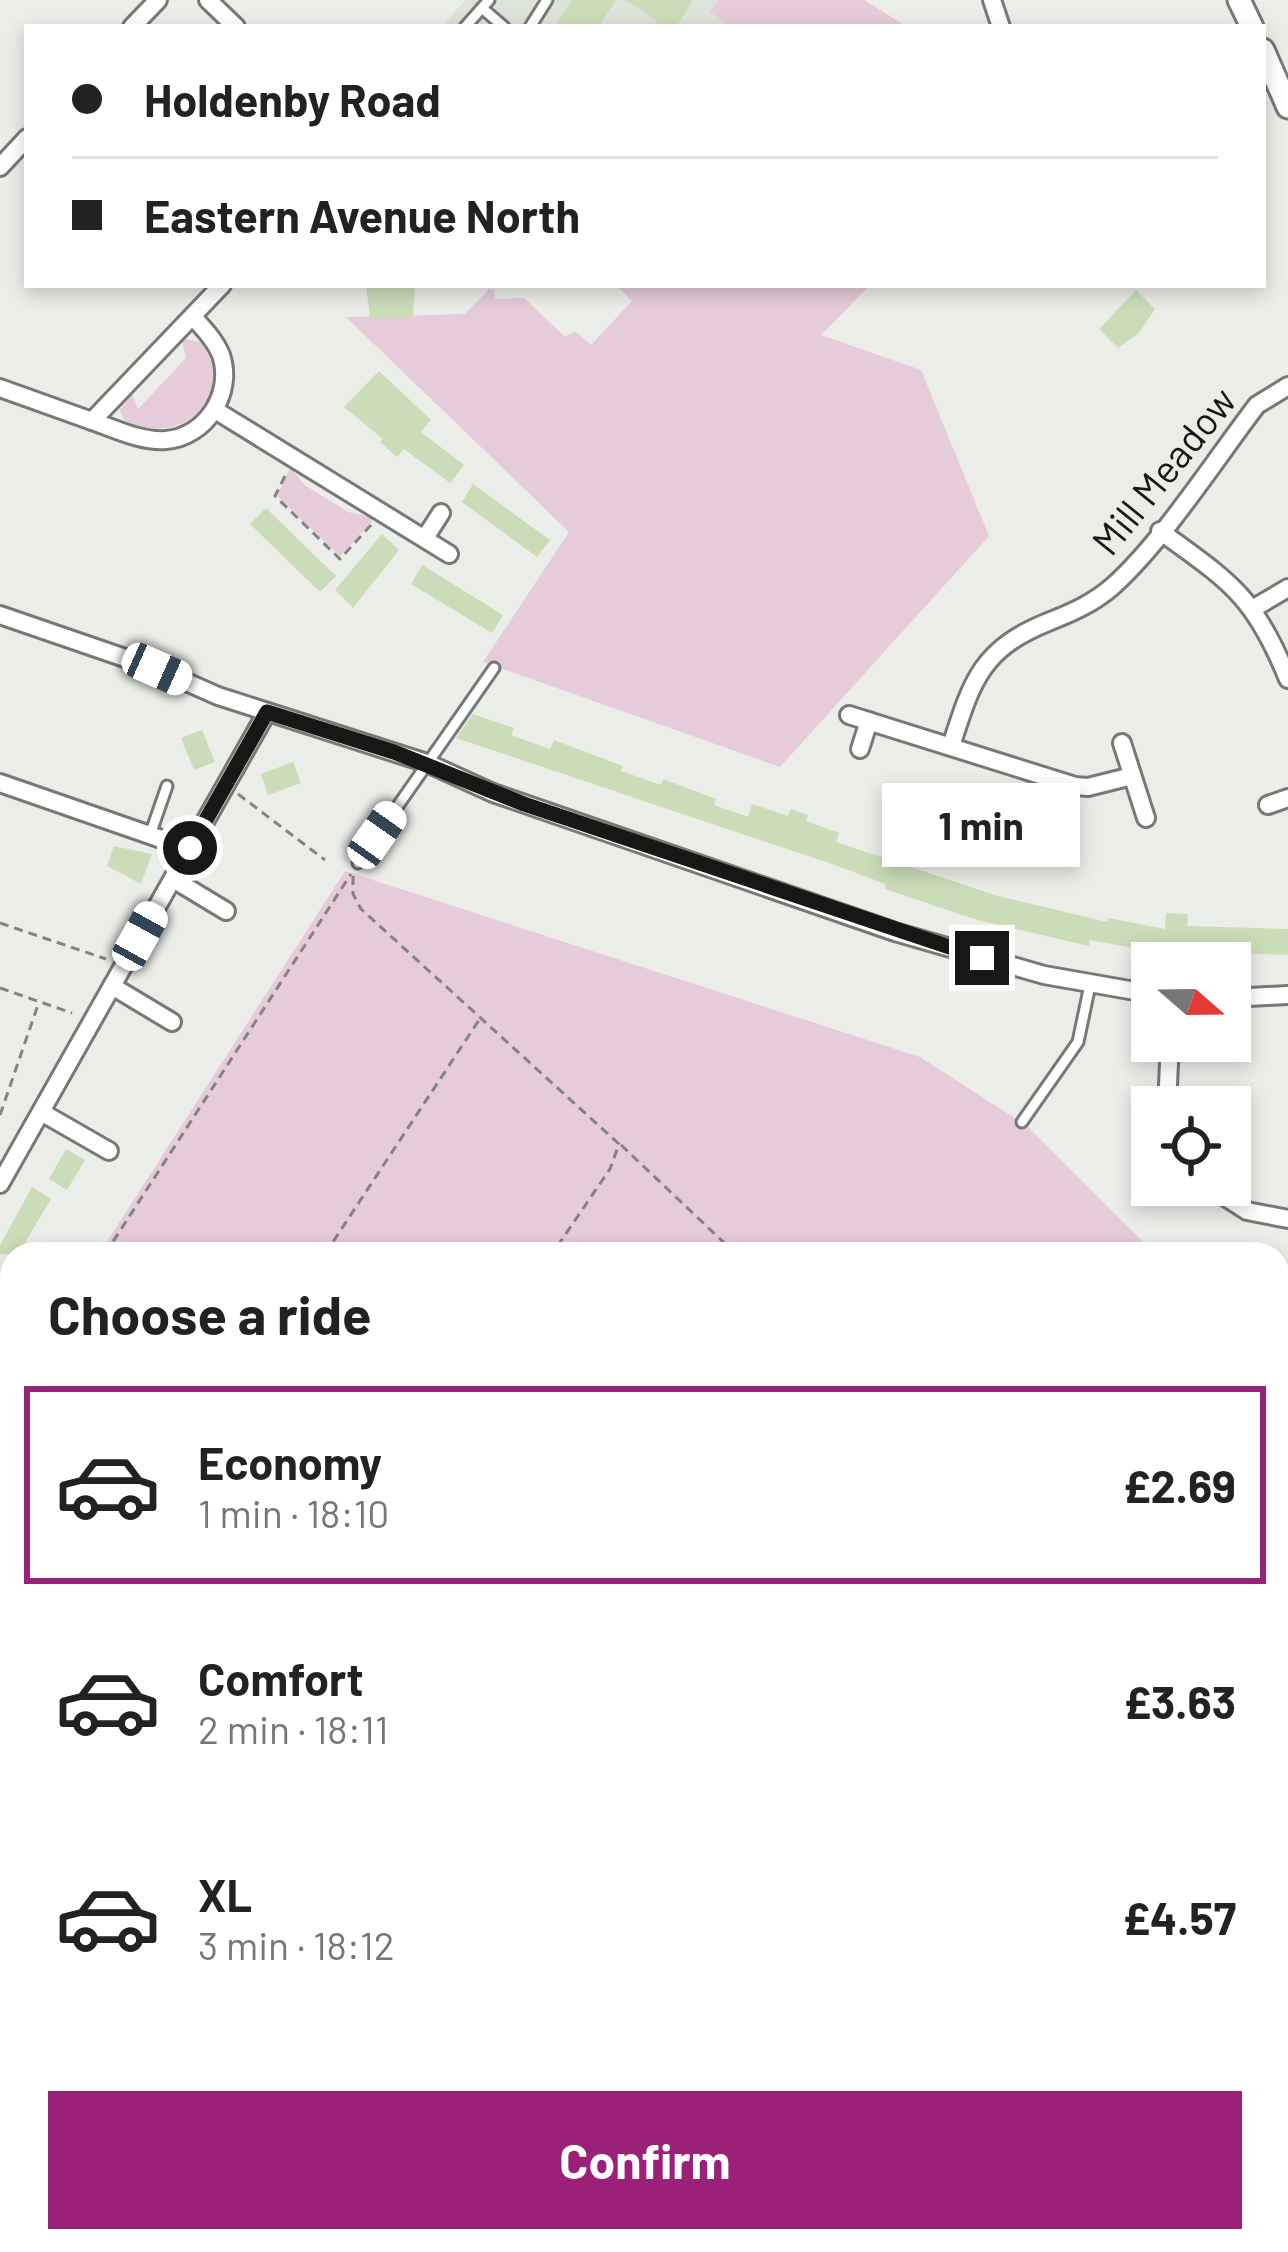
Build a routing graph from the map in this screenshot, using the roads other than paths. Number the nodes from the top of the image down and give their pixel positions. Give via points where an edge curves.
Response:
1 (158, 0) edge
2 (208, 0) edge
3 (136, 24) edge
4 (233, 24) edge
5 (1266, 57) edge
6 (1288, 107) edge
7 (24, 141) edge
8 (0, 167) edge
9 (219, 288) edge
10 (193, 316) junction
11 (1288, 386) edge
12 (0, 388) edge
13 (214, 410) junction
14 (92, 421) junction
15 (441, 513) dead end
16 (1160, 531) junction
17 (425, 538) junction
18 (449, 554) dead end
19 (1288, 588) edge
20 (1254, 608) junction
21 (0, 616) edge
22 (494, 668) dead end
23 (1288, 679) edge
24 (267, 712) junction
25 (849, 715) dead end
26 (869, 721) junction
27 (1122, 743) dead end
28 (951, 746) junction
29 (860, 749) dead end
30 (428, 763) junction
31 (1132, 776) junction
32 (0, 783) edge
33 (167, 785) dead end
34 (1288, 798) edge
35 (1268, 805) dead end
36 (1146, 818) dead end
37 (150, 835) junction
38 (190, 848) junction
39 (358, 862) road end
40 (173, 878) junction
41 (226, 911) dead end
42 (1090, 985) junction
43 (112, 986) junction
44 (1131, 991) edge
45 (1288, 995) edge
46 (1251, 997) edge
47 (172, 1022) dead end
48 (41, 1112) junction
49 (1022, 1122) dead end
50 (109, 1150) dead end
51 (0, 1184) edge
52 (1239, 1206) edge
53 (1288, 1220) edge

1 - 3 street
2 - 4 street
5 - 6 street
7 - 8 street
9 - 10 street
10 - 13 street via 223,363
10 - 14 street
11 - 16 street, Mill Meadow via 1257,405
12 - 14 street
13 - 14 street via 192,432 162,440
13 - 17 street
15 - 17 street
16 - 20 street
16 - 28 street, Mill Meadow via 1101,596 1005,643 986,661
17 - 18 street
19 - 20 street
20 - 23 street
21 - 24 street
22 - 30 lane
24 - 30 street
24 - 38 street
25 - 26 street
26 - 28 street
26 - 29 street
27 - 31 street
28 - 31 street via 1075,786
30 - 39 lane
30 - 42 street via 493,793 896,932
31 - 36 street
32 - 37 street
33 - 37 lane
34 - 35 street
37 - 38 street
38 - 40 street
40 - 41 street
40 - 43 street
42 - 44 street
42 - 49 lane via 1078,1042
43 - 47 street
43 - 48 street
45 - 46 street
48 - 50 street
48 - 51 street via 11,1145
52 - 53 street

